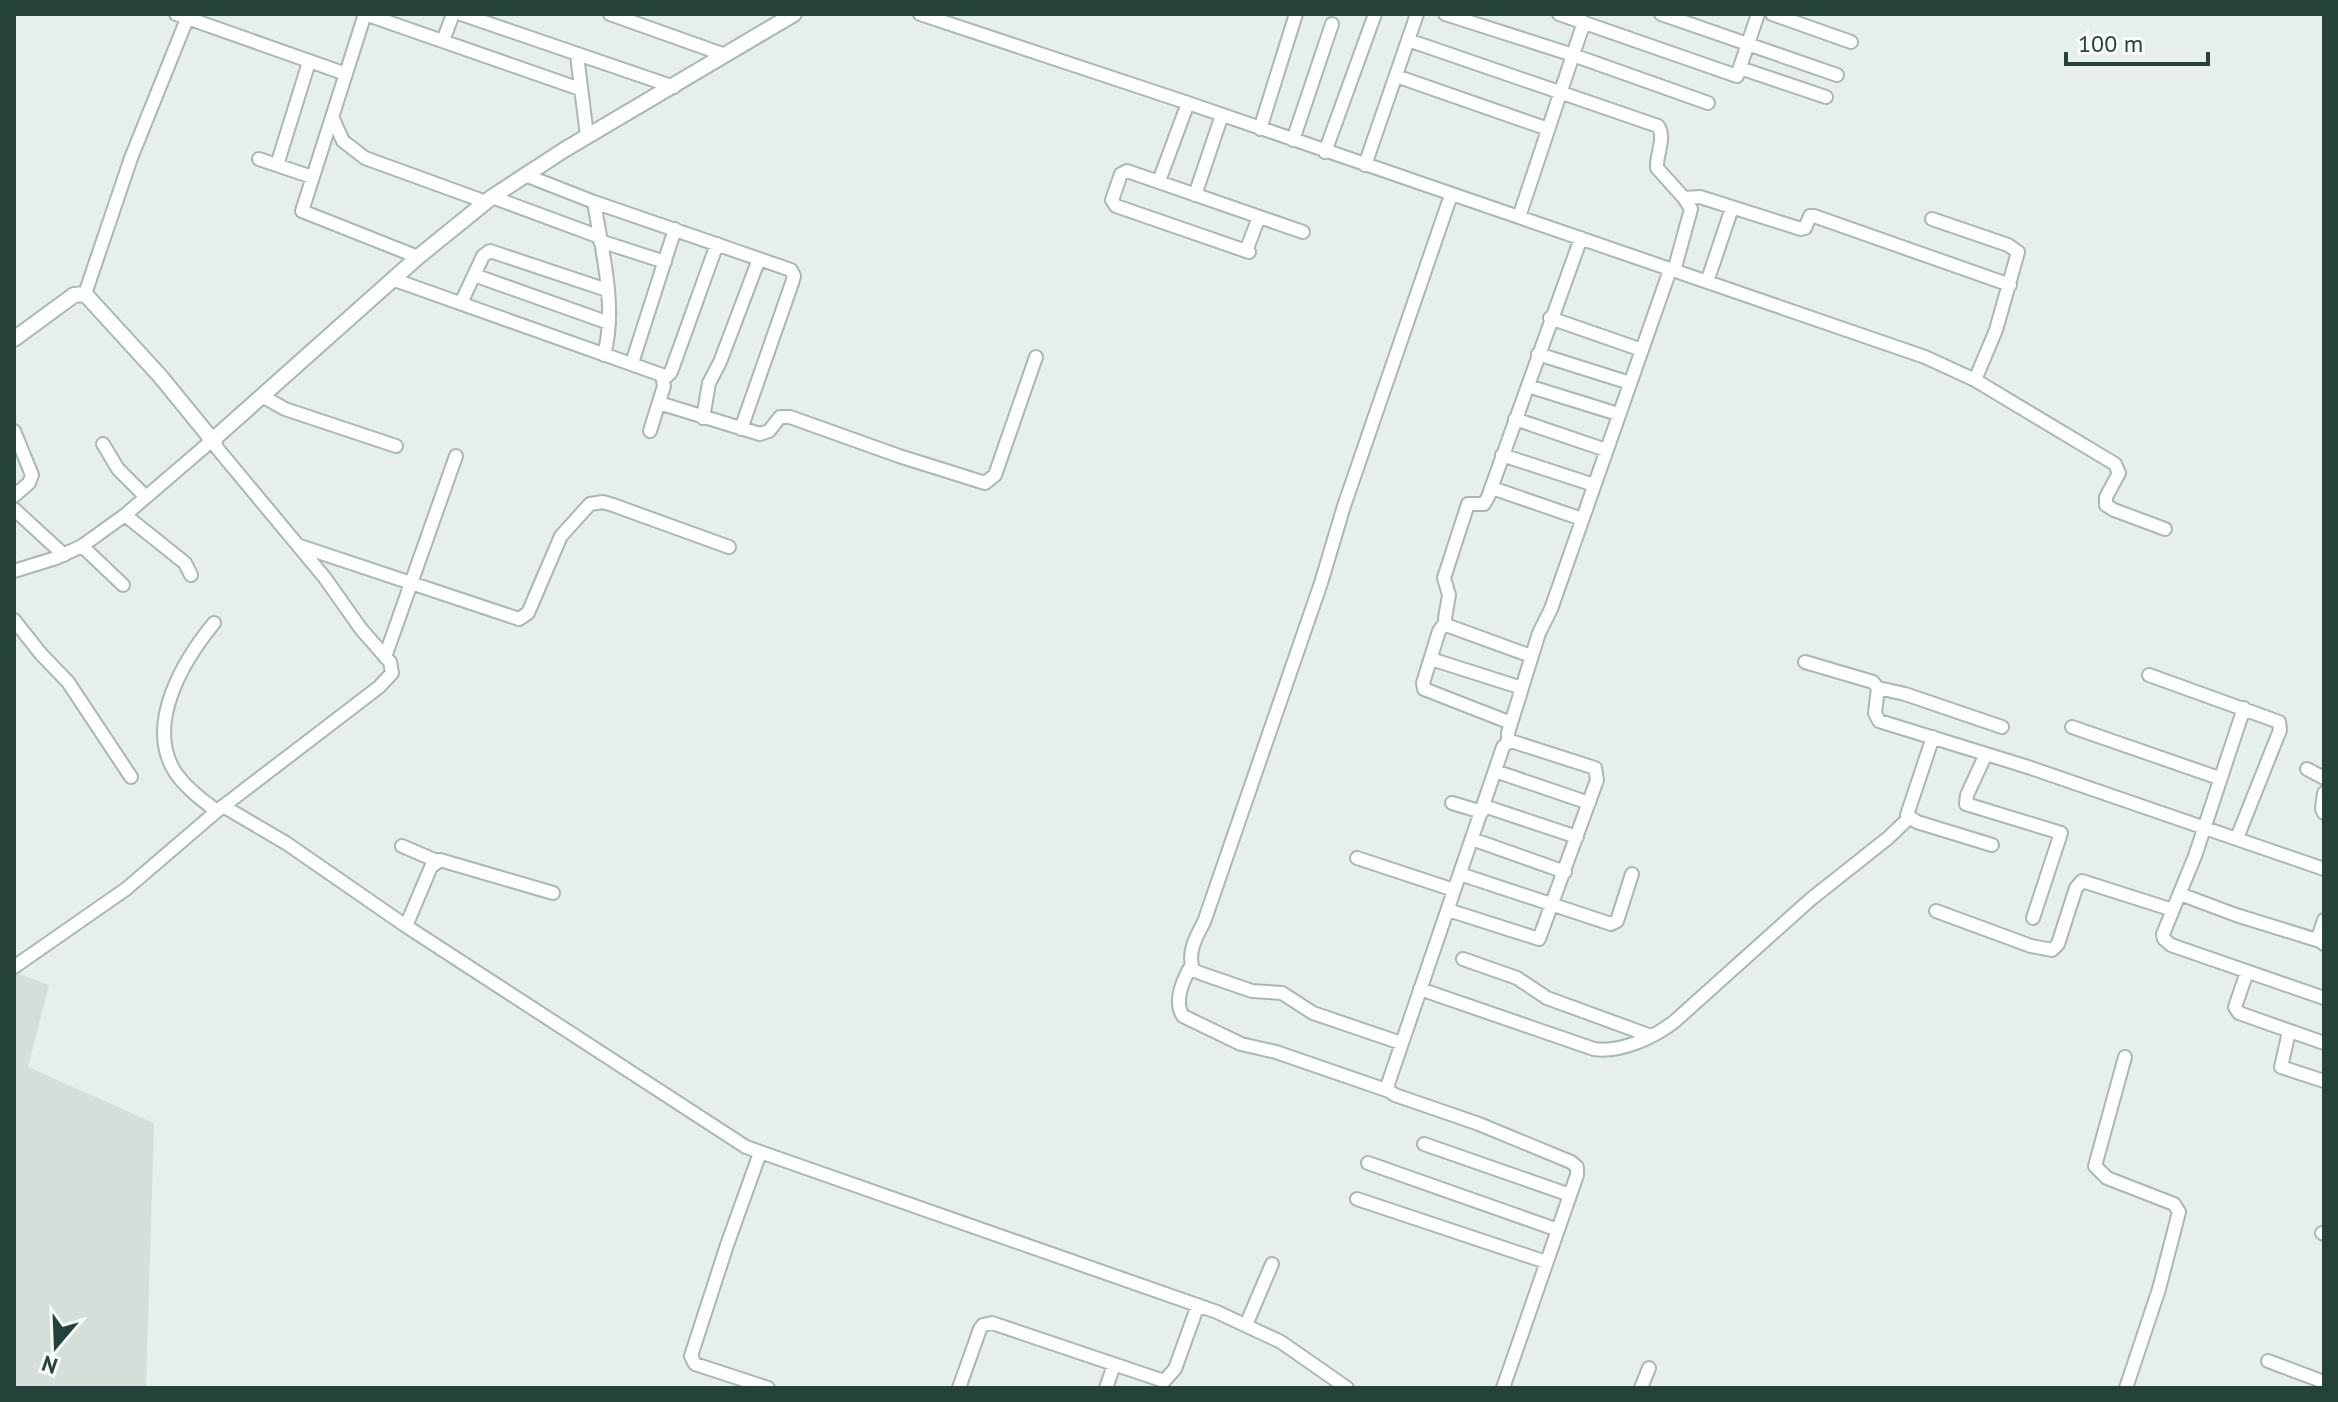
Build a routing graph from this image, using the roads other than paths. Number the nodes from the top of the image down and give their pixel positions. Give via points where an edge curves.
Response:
1 (365, 14) edge
2 (453, 14) edge
3 (461, 14) edge
4 (610, 14) edge
5 (794, 14) edge
6 (920, 14) edge
7 (1296, 14) edge
8 (1375, 14) edge
9 (1417, 14) edge
10 (1445, 14) edge
11 (1559, 14) edge
12 (1661, 14) edge
13 (1758, 14) edge
14 (1772, 14) edge
15 (184, 15) edge
16 (1584, 22) junction
17 (1332, 24) dead end
18 (1408, 40) junction
19 (443, 41) junction
20 (1851, 42) dead end
21 (1748, 43) junction
22 (577, 55) junction
23 (725, 55) junction
24 (1573, 55) junction
25 (309, 62) junction
26 (346, 74) junction
27 (1837, 75) dead end
28 (1396, 76) junction
29 (1737, 76) junction
30 (674, 87) junction
31 (580, 89) junction
32 (1561, 91) junction
33 (1826, 97) dead end
34 (1188, 103) junction
35 (1708, 103) dead end
36 (1222, 115) junction
37 (333, 119) junction
38 (1260, 129) junction
39 (1548, 129) junction
40 (587, 136) junction
41 (1293, 140) junction
42 (1325, 152) junction
43 (259, 159) dead end
44 (277, 165) junction
45 (1365, 165) junction
46 (525, 175) junction
47 (312, 177) junction
48 (1159, 181) junction
49 (1195, 195) junction
50 (1451, 195) junction
51 (1684, 198) junction
52 (489, 200) junction
53 (594, 202) junction
54 (1732, 208) junction
55 (1259, 217) junction
56 (1519, 217) junction
57 (1932, 219) dead end
58 (675, 229) junction
59 (1303, 232) dead end
60 (1581, 238) junction
61 (600, 239) junction
62 (717, 244) junction
63 (418, 257) junction
64 (759, 259) junction
65 (665, 262) junction
66 (1672, 270) junction
67 (474, 275) junction
68 (392, 279) junction
69 (1707, 282) junction
70 (2010, 285) junction
71 (607, 290) junction
72 (85, 294) junction
73 (461, 303) junction
74 (1550, 318) junction
75 (609, 323) junction
76 (14, 339) edge
77 (1642, 350) junction
78 (1538, 354) junction
79 (604, 355) junction
80 (1036, 357) dead end
81 (632, 363) junction
82 (664, 379) junction
83 (1975, 380) junction
84 (1630, 383) junction
85 (1528, 386) junction
86 (262, 396) junction
87 (659, 403) junction
88 (1618, 414) junction
89 (703, 418) junction
90 (1515, 419) junction
91 (741, 429) junction
92 (14, 431) edge
93 (650, 431) dead end
94 (213, 438) junction
95 (103, 444) dead end
96 (396, 446) dead end
97 (1606, 450) junction
98 (1502, 455) junction
99 (456, 456) dead end
100 (1594, 485) junction
101 (1492, 488) junction
102 (14, 496) edge
103 (146, 497) junction
104 (14, 509) edge
105 (125, 515) junction
106 (1582, 519) junction
107 (2165, 529) dead end
108 (297, 545) junction
109 (82, 546) junction
110 (729, 547) dead end
111 (64, 555) junction
112 (14, 571) edge
113 (191, 575) dead end
114 (412, 583) junction
115 (123, 585) dead end
116 (14, 620) edge
117 (214, 623) dead end
118 (1445, 623) junction
119 (1531, 656) junction
120 (385, 657) junction
121 (1431, 659) junction
122 (1805, 662) dead end
123 (2149, 675) dead end
124 (1522, 688) junction
125 (1878, 688) junction
126 (2244, 708) junction
127 (1511, 723) junction
128 (2002, 727) dead end
129 (2072, 727) dead end
130 (1933, 737) junction
131 (1508, 742) junction
132 (1986, 754) junction
133 (2307, 769) dead end
134 (1495, 771) junction
135 (131, 777) dead end
136 (2219, 778) junction
137 (2324, 778) edge
138 (2324, 793) edge
139 (1452, 803) dead end
140 (1589, 803) junction
141 (220, 808) junction
142 (1483, 809) junction
143 (2324, 813) edge
144 (1909, 818) junction
145 (2204, 827) junction
146 (1577, 837) junction
147 (2237, 838) junction
148 (1472, 839) junction
149 (1992, 845) dead end
150 (402, 846) dead end
151 (1357, 858) dead end
152 (437, 861) junction
153 (2324, 869) edge
154 (1565, 872) junction
155 (1460, 874) junction
156 (1632, 874) dead end
157 (1454, 890) junction
158 (553, 893) dead end
159 (2180, 894) junction
160 (1553, 906) junction
161 (1448, 910) junction
162 (2173, 910) junction
163 (1936, 911) dead end
164 (2033, 918) dead end
165 (2324, 920) edge
166 (406, 926) junction
167 (2322, 942) edge
168 (1463, 959) dead end
169 (1191, 966) junction
170 (14, 967) edge
171 (2247, 972) junction
172 (1420, 989) junction
173 (2324, 998) edge
174 (2289, 1032) junction
175 (1651, 1036) junction
176 (1401, 1043) junction
177 (2324, 1043) edge
178 (2125, 1057) dead end
179 (2324, 1081) edge
180 (1389, 1091) junction
181 (1424, 1144) dead end
182 (760, 1153) junction
183 (1368, 1163) dead end
184 (1570, 1195) junction
185 (1357, 1199) dead end
186 (1558, 1230) junction
187 (1546, 1262) junction
188 (1272, 1264) dead end
189 (1198, 1305) junction
190 (1246, 1325) junction
191 (2268, 1361) dead end
192 (1114, 1365) junction
193 (1649, 1368) dead end
194 (2324, 1382) edge
195 (768, 1388) edge
196 (959, 1388) edge
197 (1106, 1388) edge
198 (1347, 1388) edge
199 (1503, 1388) edge
200 (1641, 1388) edge
201 (2126, 1388) edge

1 - 19 street
1 - 26 street
2 - 19 street
3 - 22 street
4 - 23 street
5 - 23 street
6 - 34 street
7 - 38 street
8 - 42 street
9 - 18 street
10 - 24 street
11 - 16 street
12 - 21 street
13 - 21 street
14 - 20 street
15 - 25 street
15 - 72 street
16 - 24 street
16 - 29 street
17 - 41 street
18 - 28 street
18 - 32 street
19 - 31 street
21 - 27 street
21 - 29 street
22 - 30 street
22 - 31 street
23 - 30 street
24 - 32 street
24 - 35 street
25 - 26 street
25 - 44 street
26 - 37 street
28 - 39 street
28 - 45 street
29 - 33 street
30 - 40 street
31 - 40 street
32 - 39 street
32 - 51 street via 1658,126 1662,135 1657,168
34 - 36 street
34 - 48 street
36 - 38 street
36 - 49 street
37 - 47 street
37 - 52 street via 343,141 365,158
38 - 41 street
39 - 56 street
40 - 46 street
41 - 42 street
42 - 45 street
43 - 44 street
44 - 47 street
45 - 50 street
46 - 52 street
46 - 53 street
47 - 63 street via 304,214
48 - 49 street
48 - 55 street via 1124,171 1113,204 1248,251
49 - 55 street
50 - 56 street
50 - 169 street via 1275,718 1194,940
51 - 54 street via 1700,197
51 - 66 street via 1691,215
52 - 61 street
52 - 63 street
53 - 58 street
53 - 61 street
54 - 69 street
54 - 70 street via 1801,229 1816,216
55 - 59 street
56 - 60 street
57 - 70 street via 2016,249
58 - 62 street
58 - 65 street
60 - 66 street
60 - 74 street
61 - 65 street
61 - 71 street
62 - 64 street
62 - 82 street
63 - 68 street
64 - 89 street via 709,383
64 - 91 street via 786,268 794,279
65 - 81 street
66 - 69 street
66 - 77 street
67 - 71 street via 484,253 492,251
67 - 73 street
67 - 75 street
68 - 73 street
68 - 86 street
69 - 83 street via 1925,357
70 - 83 street
71 - 75 street
72 - 76 street via 74,295
72 - 94 street
73 - 79 street
74 - 77 street
74 - 78 street
75 - 79 street
77 - 84 street
78 - 84 street
78 - 85 street
79 - 81 street
80 - 91 street via 995,475 985,483 787,416 763,433
81 - 82 street
82 - 87 street
83 - 107 street via 2115,464 2118,477 2106,505
84 - 88 street
85 - 88 street
85 - 90 street
86 - 94 street
86 - 96 street via 285,409
87 - 89 street
87 - 93 street
88 - 97 street
89 - 91 street
90 - 97 street
90 - 98 street
92 - 102 street via 32,475
94 - 103 street
94 - 108 street
95 - 103 street via 118,469
97 - 100 street
98 - 100 street
98 - 101 street
99 - 114 street
100 - 106 street
101 - 106 street
101 - 118 street via 1486,503 1468,504 1463,518 1445,573
103 - 105 street
104 - 111 street
105 - 109 street
105 - 113 street via 185,563
106 - 119 street
108 - 114 street
108 - 120 street
109 - 111 street
109 - 115 street
110 - 114 street via 593,502 558,539 522,618
111 - 112 street
114 - 120 street
116 - 135 street via 68,682
117 - 141 street via 184,668 163,728 175,771 195,794
118 - 119 street
118 - 121 street
119 - 124 street
120 - 141 street via 392,673 379,687
121 - 124 street
121 - 127 street via 1423,683 1426,691
122 - 125 street
123 - 126 street
124 - 127 street
125 - 128 street
125 - 130 street via 1879,721
126 - 136 street
126 - 147 street via 2276,719 2281,726
127 - 131 street
129 - 136 street
130 - 132 street
130 - 144 street
131 - 134 street
131 - 140 street via 1595,768
132 - 145 street
132 - 164 street via 1966,804 2061,833
133 - 137 street
134 - 140 street
134 - 142 street
136 - 145 street
138 - 143 street
139 - 142 street
140 - 146 street
141 - 166 street via 286,843
141 - 170 street via 126,889
142 - 146 street
142 - 148 street
144 - 149 street
144 - 175 street via 1675,1021
145 - 147 street
145 - 159 street
146 - 154 street
147 - 153 street
148 - 154 street
148 - 155 street
150 - 152 street
151 - 157 street
152 - 158 street
152 - 166 street
154 - 160 street
155 - 157 street
155 - 160 street
156 - 160 street via 1616,923
157 - 161 street
159 - 162 street
159 - 167 street
160 - 161 street via 1536,939
161 - 172 street
162 - 163 street via 2082,881 2052,950
162 - 171 street via 2163,934 2167,942
165 - 167 street
166 - 182 street
168 - 175 street via 1517,978 1547,998
169 - 176 street via 1245,989 1282,993 1313,1013
169 - 180 street via 1178,1000 1183,1016 1241,1044
171 - 173 street
171 - 174 street via 2237,1011
172 - 175 street via 1594,1049 1613,1049
172 - 176 street
174 - 177 street
174 - 179 street via 2281,1067
176 - 180 street
178 - 201 street via 2095,1166 2101,1175 2174,1204 2179,1212
180 - 184 street via 1571,1162 1577,1170
181 - 184 street
182 - 189 street
182 - 195 street via 691,1356 695,1364
183 - 186 street
184 - 186 street
185 - 187 street
186 - 187 street
187 - 199 street
188 - 190 street
189 - 190 street
189 - 192 street via 1169,1378 1158,1380
190 - 198 street via 1281,1342
191 - 194 street
192 - 196 street via 987,1323 980,1329
192 - 197 street
193 - 200 street

